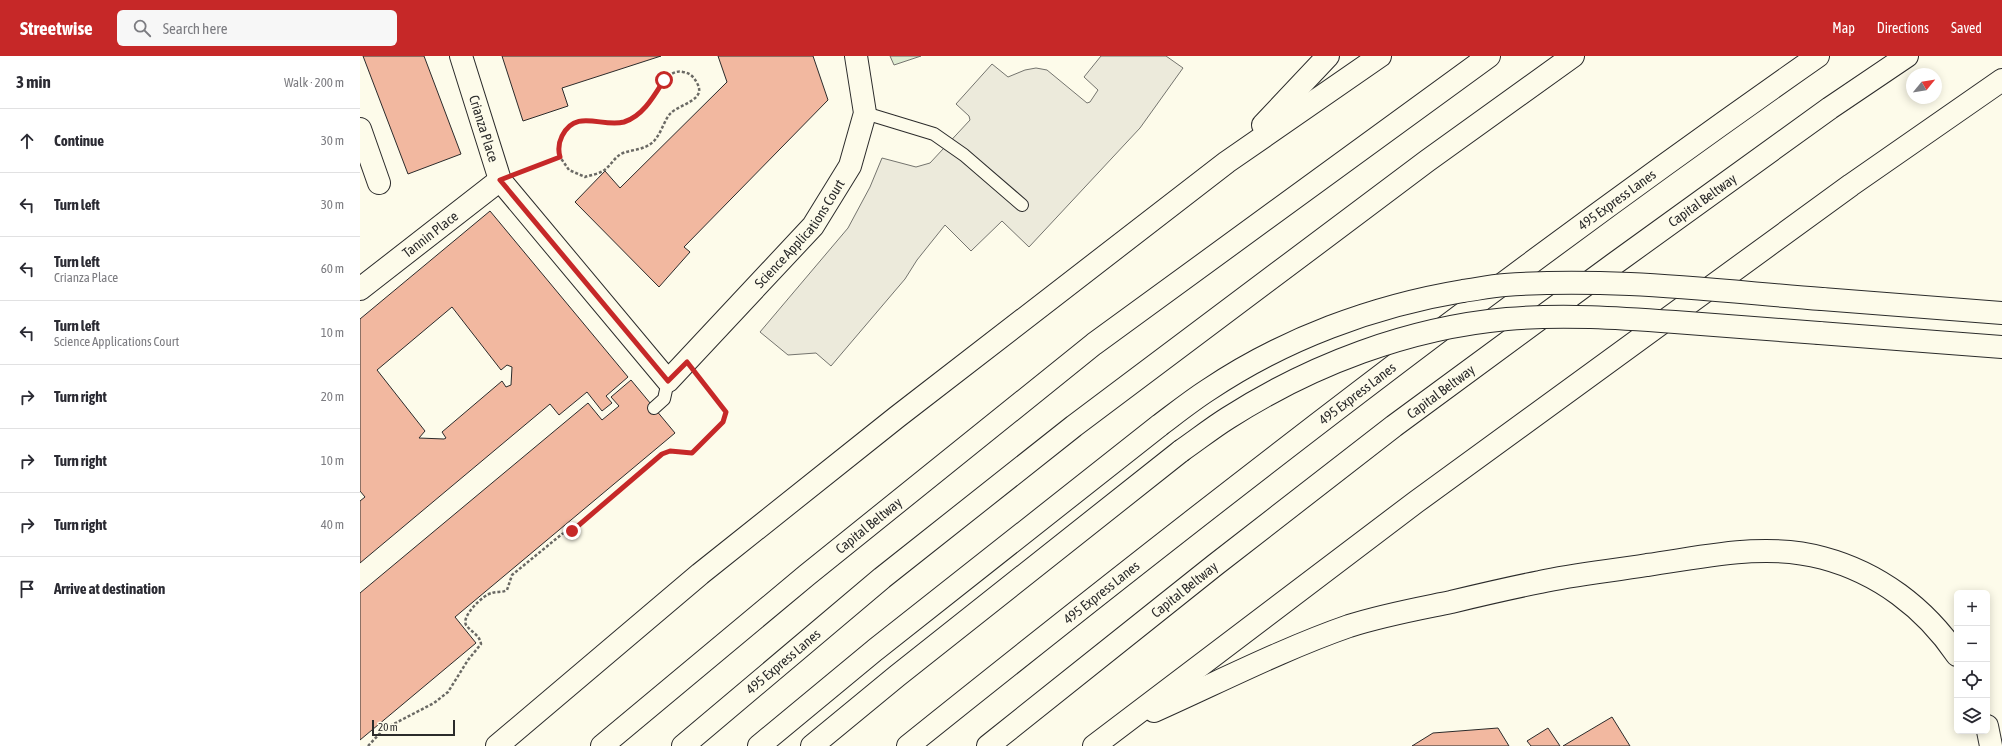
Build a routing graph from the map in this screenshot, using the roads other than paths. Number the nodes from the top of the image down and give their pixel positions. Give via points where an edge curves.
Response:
1 (461, 56) edge
2 (856, 56) edge
3 (1328, 56) edge
4 (1380, 56) edge
5 (1489, 56) edge
6 (1573, 56) edge
7 (1818, 56) edge
8 (1907, 56) edge
9 (2002, 80) edge
10 (865, 113) junction
11 (360, 129) edge
12 (1227, 162) junction
13 (500, 180) junction
14 (379, 183) dead end
15 (1022, 205) dead end
16 (360, 289) edge
17 (2002, 313) edge
18 (2002, 347) edge
19 (668, 381) junction
20 (654, 408) dead end
21 (1954, 651) edge
22 (1118, 726) junction
23 (1989, 734) edge
24 (497, 746) edge
25 (602, 746) edge
26 (683, 746) edge
27 (758, 746) edge
28 (812, 746) edge
29 (908, 746) edge
30 (988, 746) edge
31 (1094, 746) edge
32 (1991, 746) edge

1 - 13 main road, Crianza Place
2 - 10 main road, Science Applications Court
3 - 12 main road
4 - 12 main road
5 - 25 main road, Capital Beltway via 1094,344 807,575
6 - 26 main road, 495 Express Lanes via 1427,161 1074,426 882,578
7 - 29 main road, 495 Express Lanes via 1688,147 1396,364 1145,556
8 - 30 main road, Capital Beltway via 1823,113 1394,426
9 - 22 main road via 1851,185 1416,502
10 - 15 lane via 934,134 964,155
10 - 19 main road, Science Applications Court via 850,166 813,226
11 - 14 main road
12 - 24 main road via 896,417 700,574
13 - 16 main road, Tannin Place
13 - 19 main road, Crianza Place
17 - 27 main road, bridge via 1564,282 1503,285 1436,296 1374,312 1316,333 1263,358 1208,389 881,645
18 - 28 main road, bridge via 1618,318 1564,317 1506,319 1444,329 1383,344 1329,364 1279,388 1234,414 1181,451 896,676
19 - 20 lane via 664,399
21 - 22 main road via 1934,625 1910,602 1883,583 1854,568 1800,553 1772,550 1738,552 1542,581 1396,612 1306,643
22 - 31 main road
23 - 32 main road

